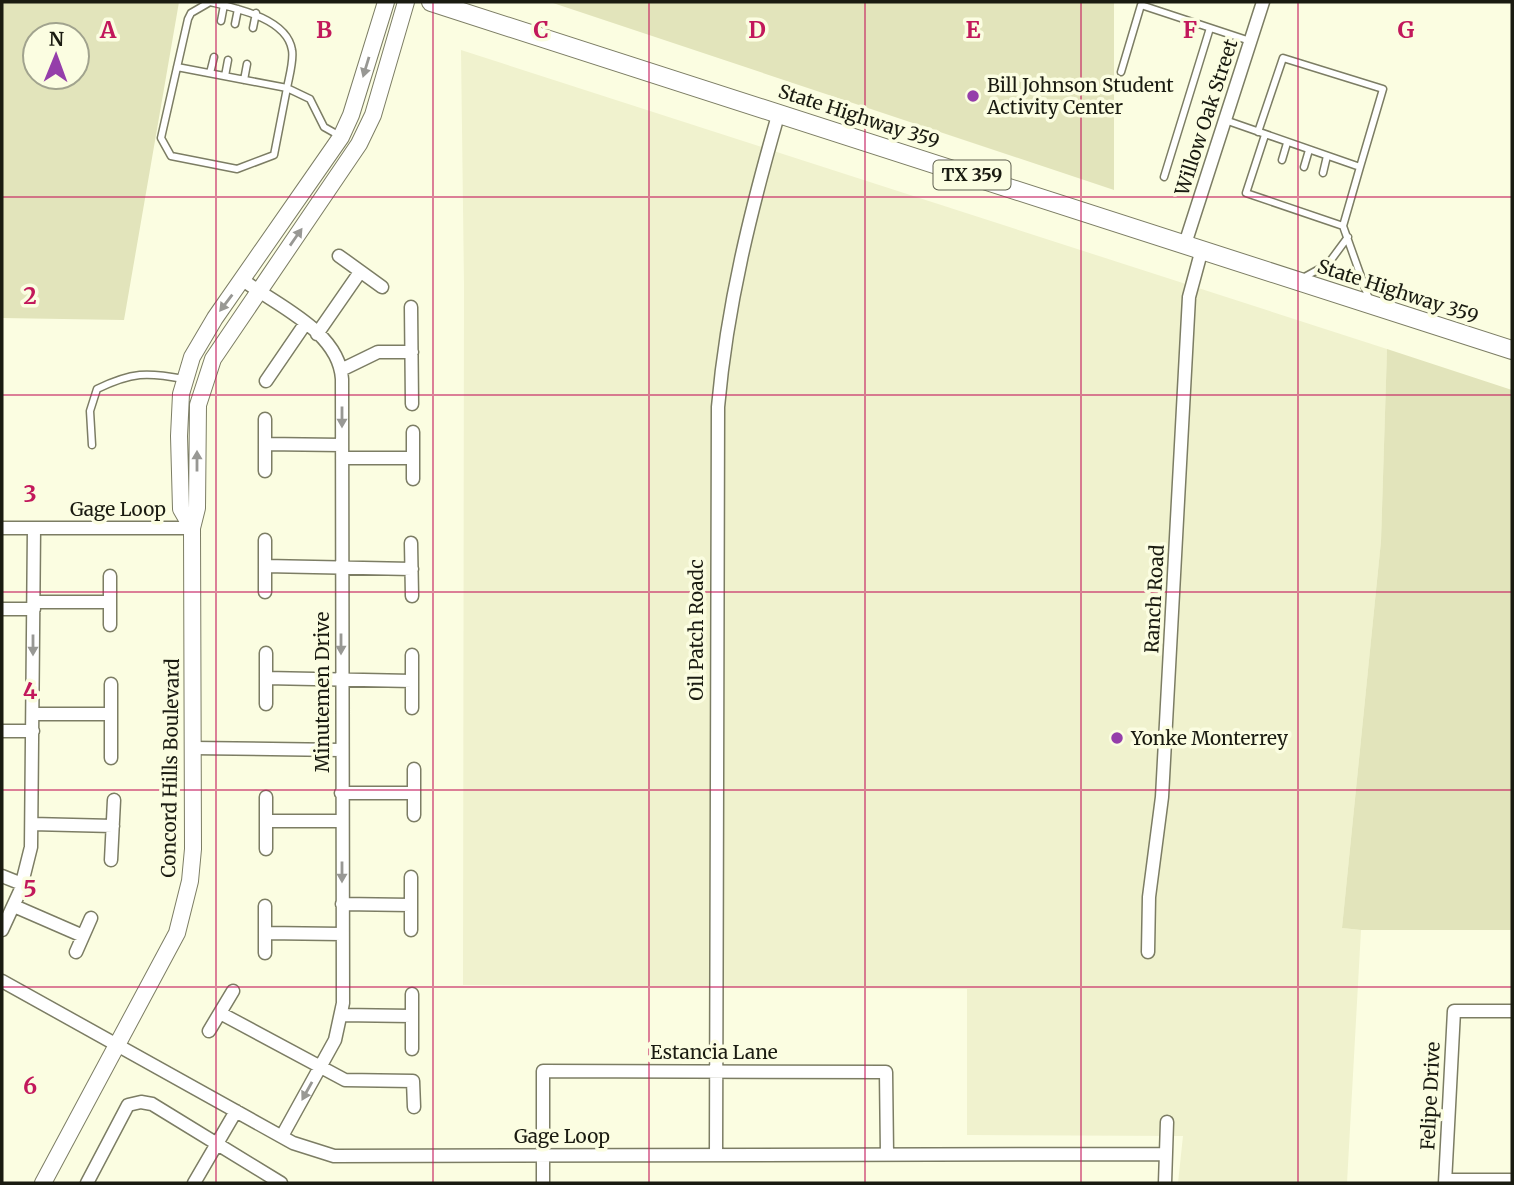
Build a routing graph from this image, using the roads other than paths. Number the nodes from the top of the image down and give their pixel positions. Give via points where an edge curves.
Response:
1 (210, 2) edge
2 (386, 2) edge
3 (405, 2) edge
4 (431, 2) edge
5 (1263, 2) edge
6 (224, 5) junction
7 (238, 9) junction
8 (256, 13) junction
9 (221, 21) dead end
10 (235, 24) dead end
11 (254, 28) dead end
12 (1210, 28) junction
13 (1250, 41) junction
14 (214, 57) dead end
15 (228, 60) dead end
16 (247, 64) dead end
17 (177, 67) junction
18 (1121, 72) dead end
19 (210, 74) junction
20 (225, 76) junction
21 (244, 80) junction
22 (287, 88) junction
23 (779, 112) junction
24 (1225, 120) junction
25 (1261, 134) junction
26 (341, 137) junction
27 (1287, 142) junction
28 (359, 145) junction
29 (1309, 150) junction
30 (1327, 156) junction
31 (1282, 160) dead end
32 (1304, 167) dead end
33 (1360, 167) junction
34 (1323, 173) dead end
35 (1164, 177) dead end
36 (1272, 192) dead end
37 (1294, 199) dead end
38 (1270, 201) junction
39 (1314, 205) dead end
40 (1291, 208) junction
41 (1311, 215) junction
42 (1343, 226) junction
43 (1348, 237) junction
44 (1193, 247) junction
45 (339, 257) dead end
46 (360, 272) junction
47 (243, 280) junction
48 (1298, 281) junction
49 (382, 287) dead end
50 (257, 291) junction
51 (1371, 304) junction
52 (411, 307) dead end
53 (305, 324) junction
54 (317, 334) junction
55 (1512, 350) edge
56 (412, 352) junction
57 (341, 370) junction
58 (184, 379) junction
59 (267, 381) dead end
60 (202, 383) junction
61 (412, 404) dead end
62 (265, 418) dead end
63 (412, 432) dead end
64 (92, 444) dead end
65 (265, 444) junction
66 (342, 451) junction
67 (413, 458) junction
68 (265, 471) dead end
69 (412, 479) dead end
70 (2, 528) edge
71 (34, 528) junction
72 (191, 528) junction
73 (265, 540) dead end
74 (411, 543) dead end
75 (341, 565) junction
76 (265, 566) junction
77 (412, 569) junction
78 (110, 576) dead end
79 (265, 592) dead end
80 (412, 596) dead end
81 (110, 602) junction
82 (34, 606) junction
83 (2, 609) edge
84 (110, 625) dead end
85 (266, 653) dead end
86 (412, 655) dead end
87 (266, 678) junction
88 (341, 681) junction
89 (412, 681) junction
90 (111, 684) dead end
91 (266, 704) dead end
92 (412, 708) dead end
93 (33, 713) junction
94 (111, 714) junction
95 (2, 731) edge
96 (33, 731) junction
97 (192, 748) junction
98 (341, 750) junction
99 (111, 758) dead end
100 (414, 769) dead end
101 (341, 793) junction
102 (414, 793) junction
103 (266, 797) dead end
104 (114, 800) dead end
105 (414, 815) dead end
106 (266, 821) junction
107 (341, 821) junction
108 (32, 824) junction
109 (113, 826) junction
110 (266, 849) dead end
111 (111, 860) dead end
112 (2, 876) edge
113 (411, 877) dead end
114 (22, 884) junction
115 (342, 904) junction
116 (411, 905) junction
117 (14, 906) junction
118 (265, 906) dead end
119 (91, 918) dead end
120 (2, 930) edge
121 (411, 930) dead end
122 (265, 933) junction
123 (342, 934) junction
124 (83, 936) junction
125 (75, 952) dead end
126 (265, 953) dead end
127 (1148, 953) dead end
128 (2, 981) edge
129 (233, 990) dead end
130 (412, 994) dead end
131 (1512, 1011) edge
132 (220, 1013) junction
133 (341, 1015) junction
134 (412, 1016) junction
135 (209, 1031) dead end
136 (116, 1045) junction
137 (412, 1049) dead end
138 (319, 1068) junction
139 (716, 1072) junction
140 (414, 1107) dead end
141 (236, 1111) junction
142 (1167, 1122) dead end
143 (282, 1136) junction
144 (216, 1143) junction
145 (887, 1154) junction
146 (1167, 1154) junction
147 (543, 1155) junction
148 (716, 1155) junction
149 (1512, 1180) edge
150 (1445, 1181) edge
151 (43, 1183) edge
152 (87, 1183) edge
153 (194, 1183) edge
154 (281, 1183) edge
155 (543, 1183) edge
156 (1165, 1183) edge

1 - 6 lane
1 - 17 lane via 191,13
2 -> 26 street, Concord Hills Boulevard
3 - 28 street, Concord Hills Boulevard via 373,115
4 - 23 main road, State Highway 359 / TX 359
5 - 13 street, Willow Oak Street
6 - 7 lane
6 - 9 lane
7 - 8 lane
7 - 10 lane
8 - 11 lane
8 - 22 lane via 284,34 292,50
12 - 13 lane
12 - 18 lane via 1141,5
12 - 35 lane
13 - 24 street, Willow Oak Street
14 - 19 lane
15 - 20 lane
16 - 21 lane
17 - 19 lane
17 - 22 lane via 161,138 171,156 236,169 274,155
19 - 20 lane
20 - 21 lane
21 - 22 lane
22 - 26 lane via 310,99 324,127
23 - 44 main road, State Highway 359 / TX 359
23 - 139 street, Oil Patch Roadc via 745,233 728,319 718,407
24 - 25 lane
24 - 44 street, Willow Oak Street
25 - 27 lane
25 - 33 lane via 1283,58 1383,89
25 - 38 lane via 1246,193
26 - 28 street
26 - 47 street, Concord Hills Boulevard
27 - 29 lane
27 - 31 lane
50 -> 28 street, Concord Hills Boulevard
29 - 30 lane
29 - 32 lane
30 - 33 lane
30 - 34 lane
33 - 42 lane
36 - 38 lane
37 - 40 lane
38 - 40 lane
39 - 41 lane
40 - 41 lane
41 - 42 lane
42 - 43 lane
43 - 48 lane via 1328,264
43 - 51 lane
44 - 48 main road, State Highway 359 / TX 359
44 - 127 street, Ranch Road via 1162,797 1149,897
45 - 46 street
46 - 49 street
46 - 54 street
47 - 50 street, Minutemen Drive
47 -> 58 street, Concord Hills Boulevard via 202,337
48 - 51 main road, State Highway 359 / TX 359
50 - 53 street, Minutemen Drive
50 - 60 street, Concord Hills Boulevard via 222,342
51 - 55 main road, State Highway 359 / TX 359
52 - 56 street
53 - 54 street, Minutemen Drive
53 - 59 street
54 - 57 street, Minutemen Drive via 335,351
56 - 57 street via 378,352
56 - 61 street
57 -> 66 street, Minutemen Drive
58 - 60 street
58 - 64 lane via 127,375 97,389 90,411
58 - 72 street, Concord Hills Boulevard via 179,436 181,509
72 -> 60 street, Concord Hills Boulevard via 197,508
62 - 65 street
63 - 67 street
65 - 66 street
65 - 68 street
66 - 67 street
66 - 75 street, Minutemen Drive
67 - 69 street
70 - 71 street, Gage Loop
71 - 72 street, Gage Loop
71 - 82 street
72 - 97 street, Concord Hills Boulevard
73 - 76 street
74 - 77 street
75 - 76 street
75 - 77 street
75 -> 88 street, Minutemen Drive
76 - 79 street
77 - 80 street
78 - 81 street
81 - 82 street
81 - 84 street
82 - 83 street
82 -> 93 street
85 - 87 street
86 - 89 street
87 - 88 street
87 - 91 street
88 - 89 street
88 - 98 street, Minutemen Drive
89 - 92 street
90 - 94 street
93 - 94 street
93 - 96 street
94 - 99 street
95 - 96 street
96 - 108 street
97 - 98 street
97 - 136 street, Concord Hills Boulevard via 193,849 186,907 177,933
98 - 101 street, Minutemen Drive
100 - 102 street
101 - 102 street
101 - 107 street, Minutemen Drive
102 - 105 street
103 - 106 street
104 - 109 street
106 - 107 street
106 - 110 street
107 -> 115 street, Minutemen Drive
108 - 109 street
108 - 114 street
109 - 111 street
112 - 114 street
113 - 116 street
114 - 117 street
115 - 116 street
115 - 123 street, Minutemen Drive
116 - 121 street
117 - 120 street
117 - 124 street
118 - 122 street
119 - 124 street
122 - 123 street
122 - 126 street
123 - 133 street, Minutemen Drive
124 - 125 street
128 - 136 street, Gage Loop
129 - 132 street
130 - 134 street
131 - 150 street, Felipe Drive via 1454,1011
132 - 135 street
132 - 138 street
133 - 134 street
133 - 138 street, Minutemen Drive via 335,1040
134 - 137 street
136 - 141 street, Gage Loop
136 - 151 street, Concord Hills Boulevard
138 - 140 street via 345,1080 413,1081
138 -> 143 street, Minutemen Drive
139 - 145 street, Estancia Lane via 886,1072
139 - 147 street, Estancia Lane via 543,1072
139 - 148 street, Oil Patch Roadc
141 - 143 street, Gage Loop
141 - 144 street
142 - 146 street
143 - 147 street, Gage Loop via 334,1156
144 - 152 street via 152,1104 135,1102 128,1105
144 - 153 street
144 - 154 street
145 - 146 street, Gage Loop
145 - 148 street, Gage Loop
146 - 156 street
147 - 148 street, Gage Loop
147 - 155 street
149 - 150 street

